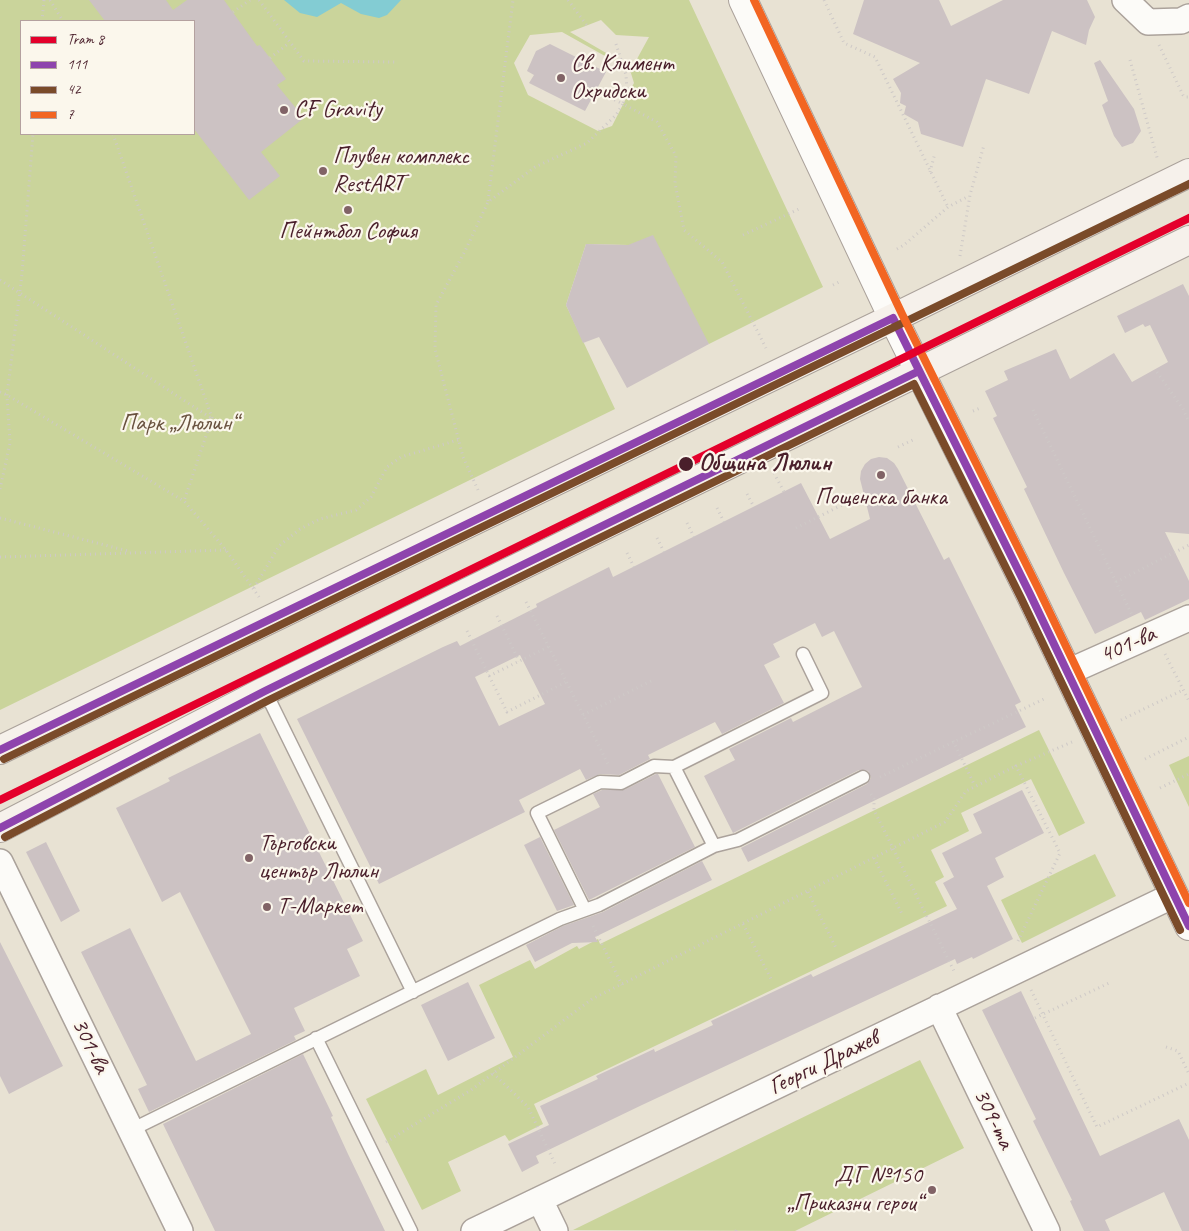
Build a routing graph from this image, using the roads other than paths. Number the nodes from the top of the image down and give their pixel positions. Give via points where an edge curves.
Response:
1 (743, 0) edge
2 (1125, 0) edge
3 (1189, 17) edge
4 (1189, 173) edge
5 (1189, 240) edge
6 (893, 318) junction
7 (919, 371) junction
8 (1189, 618) edge
9 (803, 654) dead end
10 (1068, 672) junction
11 (265, 691) junction
12 (0, 750) edge
13 (674, 767) junction
14 (865, 780) road end
15 (0, 828) edge
16 (714, 846) junction
17 (0, 862) edge
18 (1174, 895) junction
19 (585, 910) junction
20 (1189, 926) edge
21 (413, 992) junction
22 (939, 1007) junction
23 (316, 1038) junction
24 (130, 1130) junction
25 (540, 1200) junction
26 (180, 1231) edge
27 (411, 1231) edge
28 (474, 1231) edge
29 (555, 1231) edge
30 (1047, 1231) edge

1 - 6 street
2 - 3 street via 1148,22 1181,21
4 - 6 main road
5 - 7 main road
6 - 7 street
6 - 12 main road
7 - 10 street
7 - 11 main road
8 - 10 street, 401-ва
9 - 13 lane via 822,692
10 - 18 street
11 - 15 main road
11 - 21 lane
13 - 16 lane
13 - 19 lane via 654,766 621,783 600,782 537,813
14 - 16 lane via 738,840
16 - 19 lane
17 - 24 street, 301-ва
18 - 20 street
18 - 22 street, Георги Дражев
19 - 21 lane via 560,919
21 - 23 lane
22 - 25 street, Георги Дражев
22 - 30 street, 309-та
23 - 24 lane
23 - 27 lane
24 - 26 street, 301-ва
25 - 28 street, Георги Дражев
25 - 29 street

